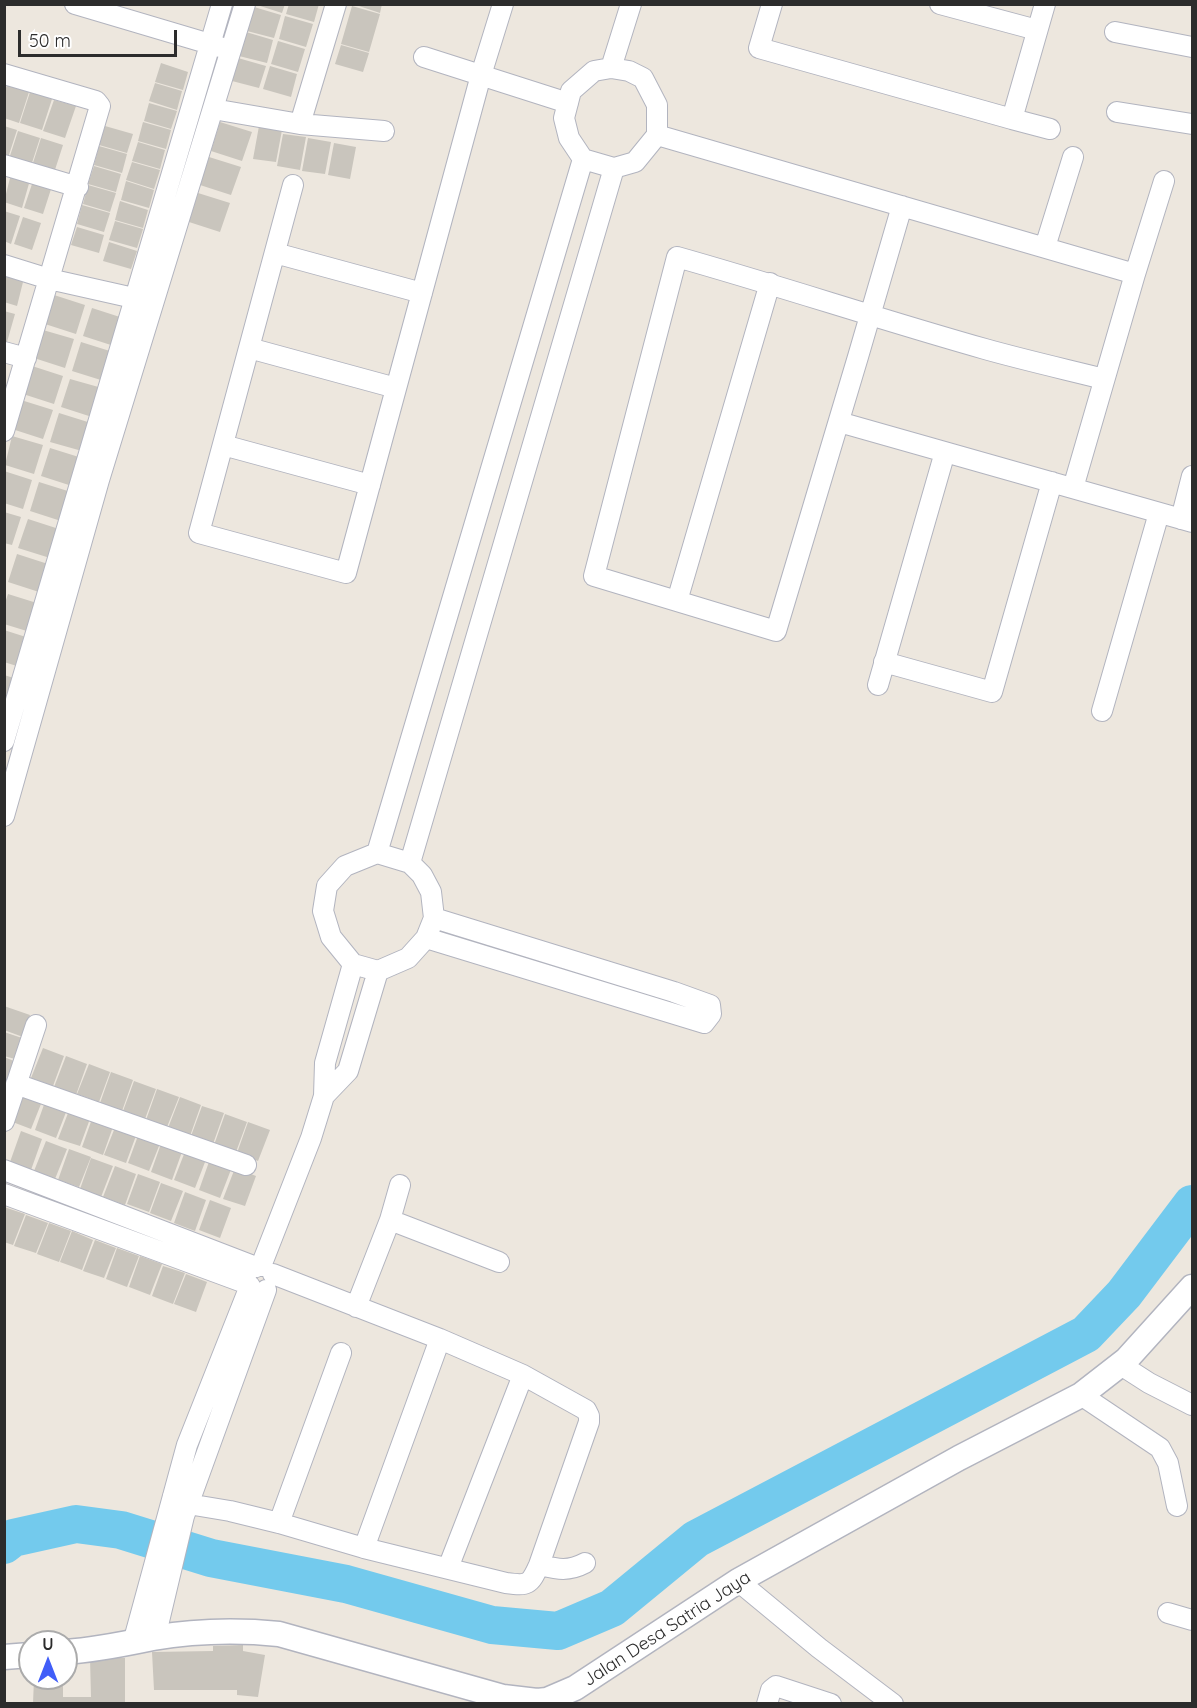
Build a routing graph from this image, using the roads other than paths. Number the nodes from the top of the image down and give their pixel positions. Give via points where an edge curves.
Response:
1 (75, 4) edge
2 (222, 4) edge
3 (245, 4) edge
4 (336, 4) edge
5 (503, 4) edge
6 (631, 4) edge
7 (772, 4) edge
8 (940, 4) edge
9 (1045, 4) edge
10 (131, 12) edge
11 (1037, 30) junction
12 (1115, 32) dead end
13 (209, 44) junction
14 (1192, 47) edge
15 (230, 50) junction
16 (424, 57) dead end
17 (611, 68) junction
18 (4, 74) edge
19 (481, 75) junction
20 (568, 103) junction
21 (213, 108) junction
22 (1117, 112) dead end
23 (1012, 119) junction
24 (300, 124) junction
25 (1192, 124) edge
26 (1050, 129) dead end
27 (384, 131) dead end
28 (657, 135) junction
29 (1073, 157) dead end
30 (583, 159) junction
31 (4, 165) edge
32 (614, 168) junction
33 (1164, 182) dead end
34 (294, 185) dead end
35 (78, 187) junction
36 (902, 206) junction
37 (1045, 247) junction
38 (275, 253) junction
39 (4, 265) edge
40 (1135, 274) junction
41 (49, 279) junction
42 (770, 283) junction
43 (422, 292) junction
44 (144, 301) junction
45 (870, 314) junction
46 (249, 348) junction
47 (4, 352) edge
48 (26, 358) junction
49 (1104, 379) junction
50 (396, 388) junction
51 (839, 422) junction
52 (4, 431) edge
53 (223, 446) junction
54 (945, 452) junction
55 (1192, 476) edge
56 (1052, 482) junction
57 (370, 485) junction
58 (1073, 488) junction
59 (1159, 513) junction
60 (1187, 521) edge
61 (677, 601) junction
62 (38, 661) junction
63 (884, 662) junction
64 (878, 685) dead end
65 (1102, 711) dead end
66 (4, 741) edge
67 (4, 816) edge
68 (377, 853) junction
69 (410, 863) junction
70 (434, 918) junction
71 (426, 938) junction
72 (353, 964) junction
73 (378, 971) junction
74 (36, 1024) dead end
75 (16, 1084) junction
76 (324, 1096) junction
77 (4, 1120) edge
78 (246, 1165) dead end
79 (4, 1170) edge
80 (400, 1185) dead end
81 (4, 1194) edge
82 (390, 1220) junction
83 (499, 1262) dead end
84 (259, 1278) junction
85 (1192, 1288) edge
86 (356, 1307) junction
87 (440, 1339) junction
88 (341, 1353) dead end
89 (1121, 1365) junction
90 (523, 1375) junction
91 (1082, 1395) junction
92 (1192, 1405) edge
93 (1177, 1506) dead end
94 (178, 1508) junction
95 (279, 1522) junction
96 (364, 1548) junction
97 (585, 1563) dead end
98 (539, 1565) junction
99 (448, 1568) junction
100 (738, 1581) junction
101 (1168, 1614) dead end
102 (1192, 1620) edge
103 (144, 1641) junction
104 (78, 1650) edge
105 (502, 1700) edge
106 (767, 1704) edge
107 (831, 1704) edge
108 (893, 1704) edge

1 - 10 street
2 - 13 street
3 - 15 street
4 - 24 street
5 - 19 street
6 - 17 street
7 - 23 street via 759,48
8 - 11 street
9 - 11 street
10 - 13 street
11 - 23 street
12 - 14 street
13 - 15 street
13 - 44 street
15 - 21 street
16 - 19 street
17 - 20 street via 594,71 572,91
17 - 28 street via 643,78 657,105
18 - 35 street via 98,103 100,112
19 - 20 street
19 - 43 street
20 - 30 street via 564,118 569,138
21 - 24 street
21 - 44 street
22 - 25 street
23 - 26 street
24 - 27 street
28 - 32 street via 634,162
28 - 36 street
29 - 37 street
30 - 32 street
30 - 68 street
31 - 35 street
32 - 69 street
33 - 40 street
34 - 38 street
35 - 41 street
36 - 37 street
36 - 45 street
37 - 40 street
38 - 43 street
38 - 46 street
39 - 41 street
40 - 49 street
41 - 44 street
41 - 48 street
42 - 45 street
42 - 61 street
42 - 61 street via 677,257 594,576
43 - 50 street
44 - 62 street
45 - 49 street
45 - 51 street
46 - 50 street
46 - 53 street
47 - 48 street
48 - 52 street
49 - 58 street
50 - 57 street
51 - 54 street
51 - 61 street via 776,631
53 - 57 street
53 - 57 street via 199,533 323,567 346,573
54 - 56 street
54 - 63 street
55 - 60 street
56 - 58 street
56 - 63 street via 992,692
58 - 59 street
59 - 60 street
59 - 65 street
62 - 66 street
62 - 67 street
63 - 64 street
68 - 69 street
68 - 72 street via 345,866 327,886 323,911 331,937
69 - 70 street via 431,892
70 - 71 street
70 - 71 street via 674,992 710,1005 711,1014 704,1023
71 - 73 street via 408,958
72 - 73 street
72 - 76 street via 325,1063
73 - 76 street via 348,1071
74 - 75 street
75 - 77 street
75 - 78 street
76 - 84 street
79 - 84 street
80 - 82 street
81 - 84 street
82 - 83 street
82 - 86 street
84 - 86 street
84 - 94 street
85 - 89 street, Jalan Desa Satria Jaya
86 - 87 street
87 - 90 street
87 - 96 street
88 - 95 street
89 - 91 street, Jalan Desa Satria Jaya
89 - 92 street
90 - 98 street via 586,1410 589,1416
90 - 99 street
91 - 93 street via 1160,1448
91 - 100 street, Jalan Desa Satria Jaya via 959,1458
94 - 95 street via 230,1511
94 - 103 street
95 - 96 street
96 - 99 street
97 - 98 street via 565,1570
98 - 99 street via 532,1580 521,1585
100 - 105 street, Jalan Desa Satria Jaya via 575,1688 548,1700
100 - 108 street
101 - 102 street
103 - 104 street, Jalan Desa Satria Jaya
103 - 105 street, Jalan Desa Satria Jaya via 250,1631 279,1634
106 - 107 street via 771,1690 778,1686

